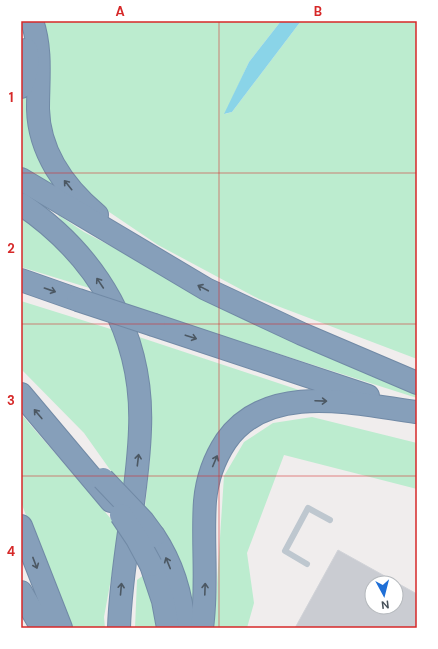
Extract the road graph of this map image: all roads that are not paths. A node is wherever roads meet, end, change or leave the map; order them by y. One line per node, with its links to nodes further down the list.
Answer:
1 (32, 21): 6 (highway, one-way to 1)
2 (21, 32): 3 (highway)
3 (21, 88)
4 (21, 179): 6 (highway)
5 (21, 204): 22 (highway, one-way to 5)
6 (150, 257): 8 (highway, one-way to 6)
7 (21, 280): 12 (highway, one-way to 12, bridge)
8 (238, 304): 9 (highway); 10 (highway)
9 (417, 372)
10 (417, 383)
11 (21, 394): 13 (highway, one-way to 11)
12 (416, 412): 25 (highway, one-way to 12)
13 (54, 434): 23 (highway, bridge); 24 (highway, one-way to 13, bridge)
14 (330, 520): 16 (lane)
15 (21, 526): 21 (highway, one-way to 21)
16 (308, 564)
17 (21, 592): 20 (highway)
18 (21, 619): 19 (highway)
19 (25, 628)
20 (42, 628)
21 (60, 628)
22 (119, 628)
23 (168, 628)
24 (184, 628)
25 (202, 628)

